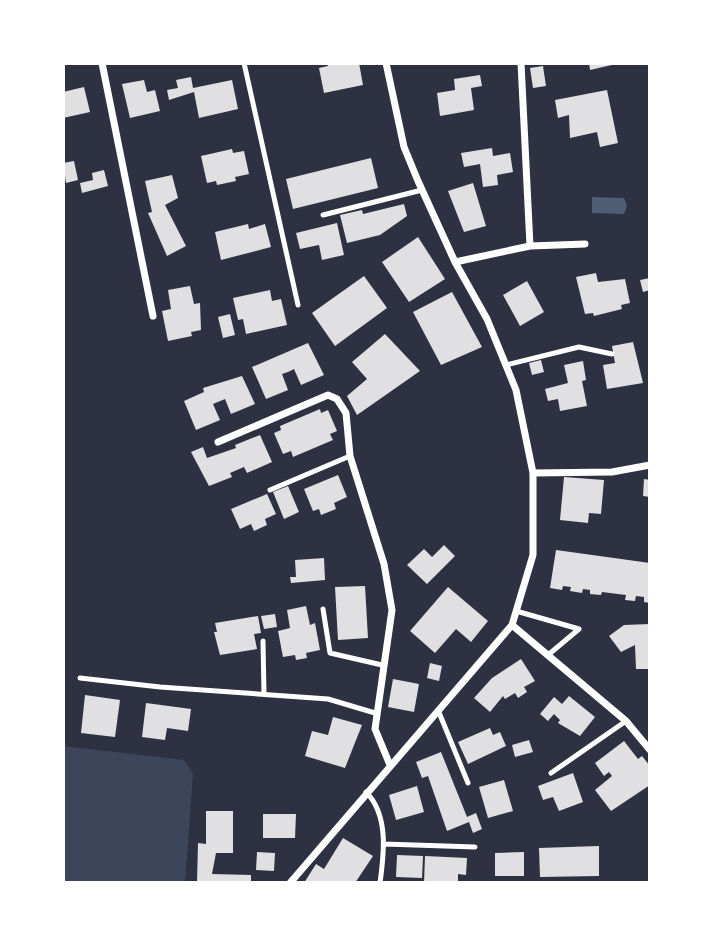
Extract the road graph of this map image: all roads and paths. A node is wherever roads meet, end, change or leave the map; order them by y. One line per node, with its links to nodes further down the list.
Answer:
1 (102, 63): 11 (street)
2 (244, 63): 10 (lane)
3 (386, 63): 5 (street)
4 (521, 63): 8 (street)
5 (422, 190): 6 (lane); 9 (street)
6 (323, 215)
7 (585, 244): 8 (street)
8 (530, 246): 9 (street)
9 (455, 262): 13 (street)
10 (298, 305)
11 (153, 316)
12 (612, 354): 13 (lane)
13 (506, 365): 17 (street)
14 (218, 442): 15 (street)
15 (350, 456): 18 (lane); 24 (street)
16 (650, 465): 17 (street)
17 (533, 473): 20 (street)
18 (270, 490)
19 (323, 609): 24 (lane)
20 (516, 611): 21 (street); 23 (lane)
21 (512, 625): 23 (street); 27 (street)
22 (263, 641): 26 (lane)
23 (548, 655): 29 (street)
24 (383, 665): 28 (street)
25 (80, 678): 26 (lane)
26 (264, 694): 28 (lane)
27 (438, 710): 31 (street); 33 (lane)
28 (375, 713): 31 (street)
29 (626, 721): 30 (street); 32 (lane)
30 (650, 750)
31 (390, 765): 34 (street)
32 (551, 774)
33 (468, 783)
34 (366, 792): 35 (lane); 37 (street)
35 (384, 844): 36 (lane); 38 (lane)
36 (475, 847)
37 (290, 883)
38 (380, 883)

